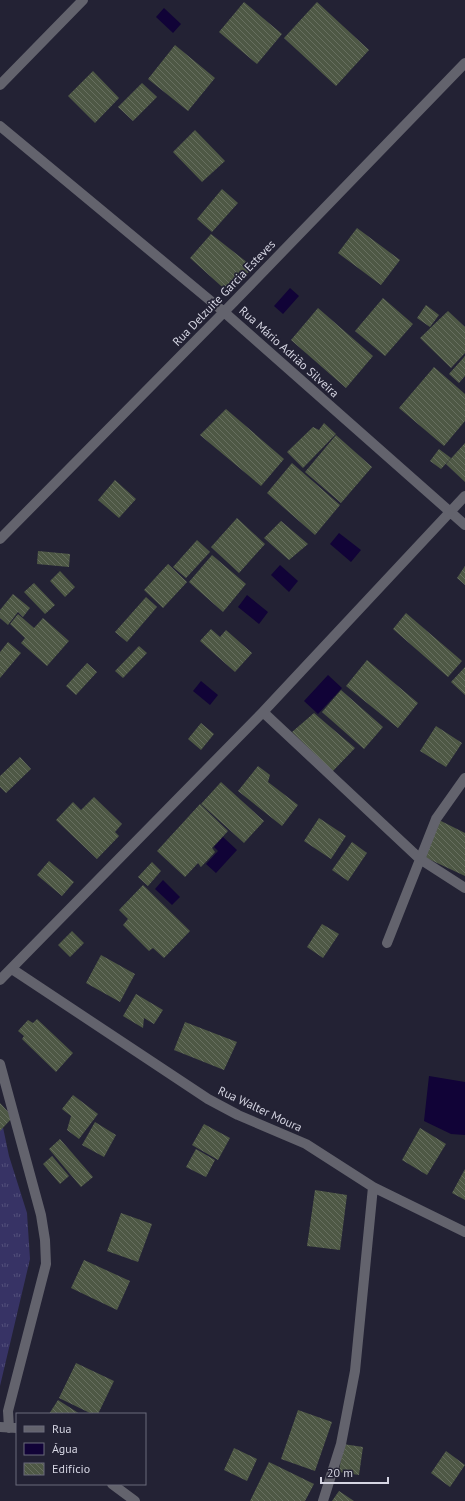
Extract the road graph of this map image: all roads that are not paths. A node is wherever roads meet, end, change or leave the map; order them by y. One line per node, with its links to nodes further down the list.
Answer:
1 (83, 0): 3 (street)
2 (465, 63): 5 (street, Rua Delzuite Garcia Esteves)
3 (0, 85)
4 (0, 126): 5 (street, Rua Mário Adrião Silveira)
5 (224, 312): 7 (street, Rua Mário Adrião Silveira); 9 (street, Rua Delzuite Garcia Esteves)
6 (465, 496): 7 (street)
7 (449, 512): 8 (street, Rua Mário Adrião Silveira); 10 (street)
8 (465, 525)
9 (0, 539)
10 (263, 712): 12 (street); 15 (street)
11 (465, 778): 12 (street)
12 (420, 859): 13 (street); 14 (street)
13 (465, 888)
14 (387, 943)
15 (12, 969): 16 (street); 18 (street, Rua Walter Moura)
16 (0, 978)
17 (0, 1064): 20 (street)
18 (373, 1187): 19 (street, Rua Walter Moura); 23 (street)
19 (465, 1232)
20 (9, 1428)
21 (113, 1485): 22 (street)
22 (134, 1501)
23 (323, 1501)

